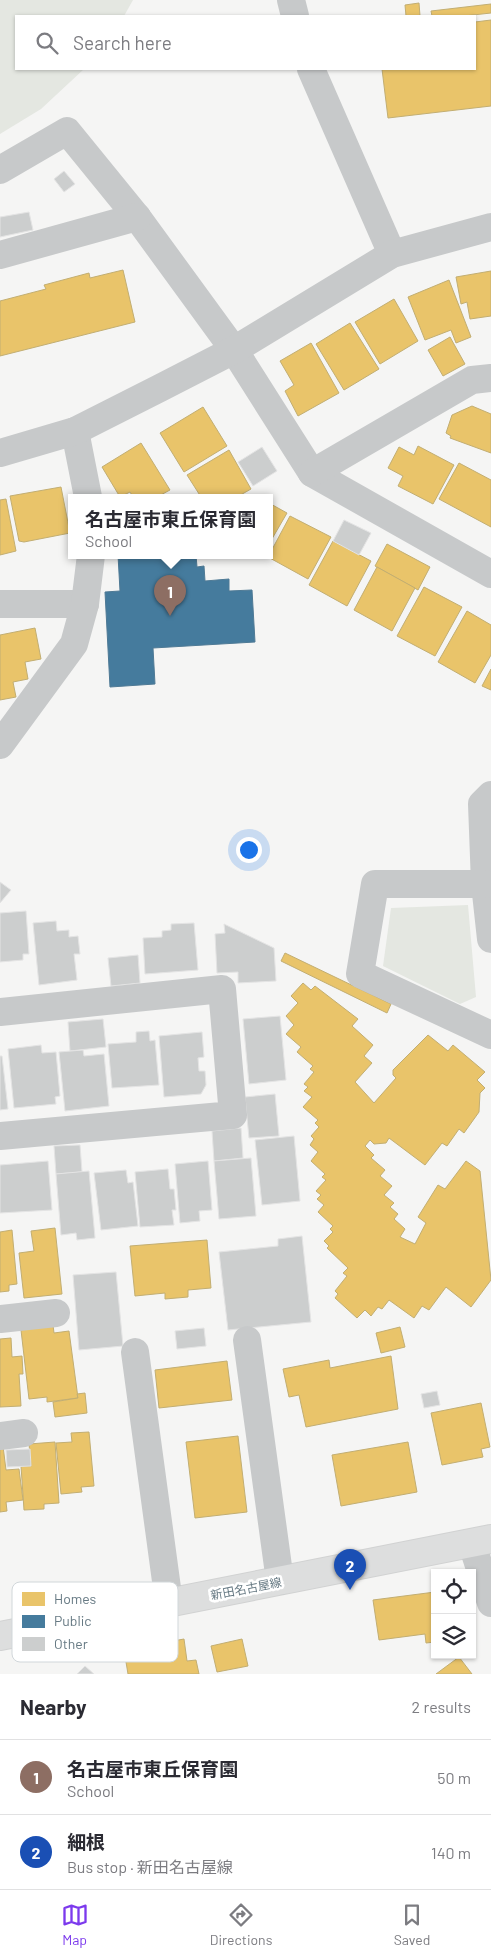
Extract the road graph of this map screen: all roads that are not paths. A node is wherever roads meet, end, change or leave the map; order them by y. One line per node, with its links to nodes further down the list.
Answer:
1 (291, 0): 2 (street)
2 (295, 15)
3 (311, 70): 7 (street)
4 (0, 170): 5 (street)
5 (137, 217): 8 (street); 9 (street)
6 (491, 227): 7 (street)
7 (392, 254): 9 (street)
8 (0, 255)
9 (234, 350): 11 (street); 13 (street)
10 (491, 378): 13 (street)
11 (75, 431): 12 (street); 14 (street)
12 (0, 453)
13 (312, 472): 16 (street)
14 (87, 494)
15 (91, 559): 18 (street)
16 (491, 574)
17 (0, 604): 18 (street)
18 (85, 604): 19 (street)
19 (0, 745)
20 (491, 795): 21 (street)
21 (485, 884): 22 (street); 24 (street)
22 (491, 939)
23 (0, 1012): 25 (street)
24 (491, 1035)
25 (0, 1136)
26 (56, 1313): 27 (street)
27 (0, 1319)
28 (247, 1340): 31 (street)
29 (136, 1352): 32 (street)
30 (481, 1542): 31 (main road, 新田名古屋線); 34 (street)
31 (280, 1581): 33 (main road, 新田名古屋線)
32 (166, 1582)
33 (178, 1602)
34 (491, 1603)

